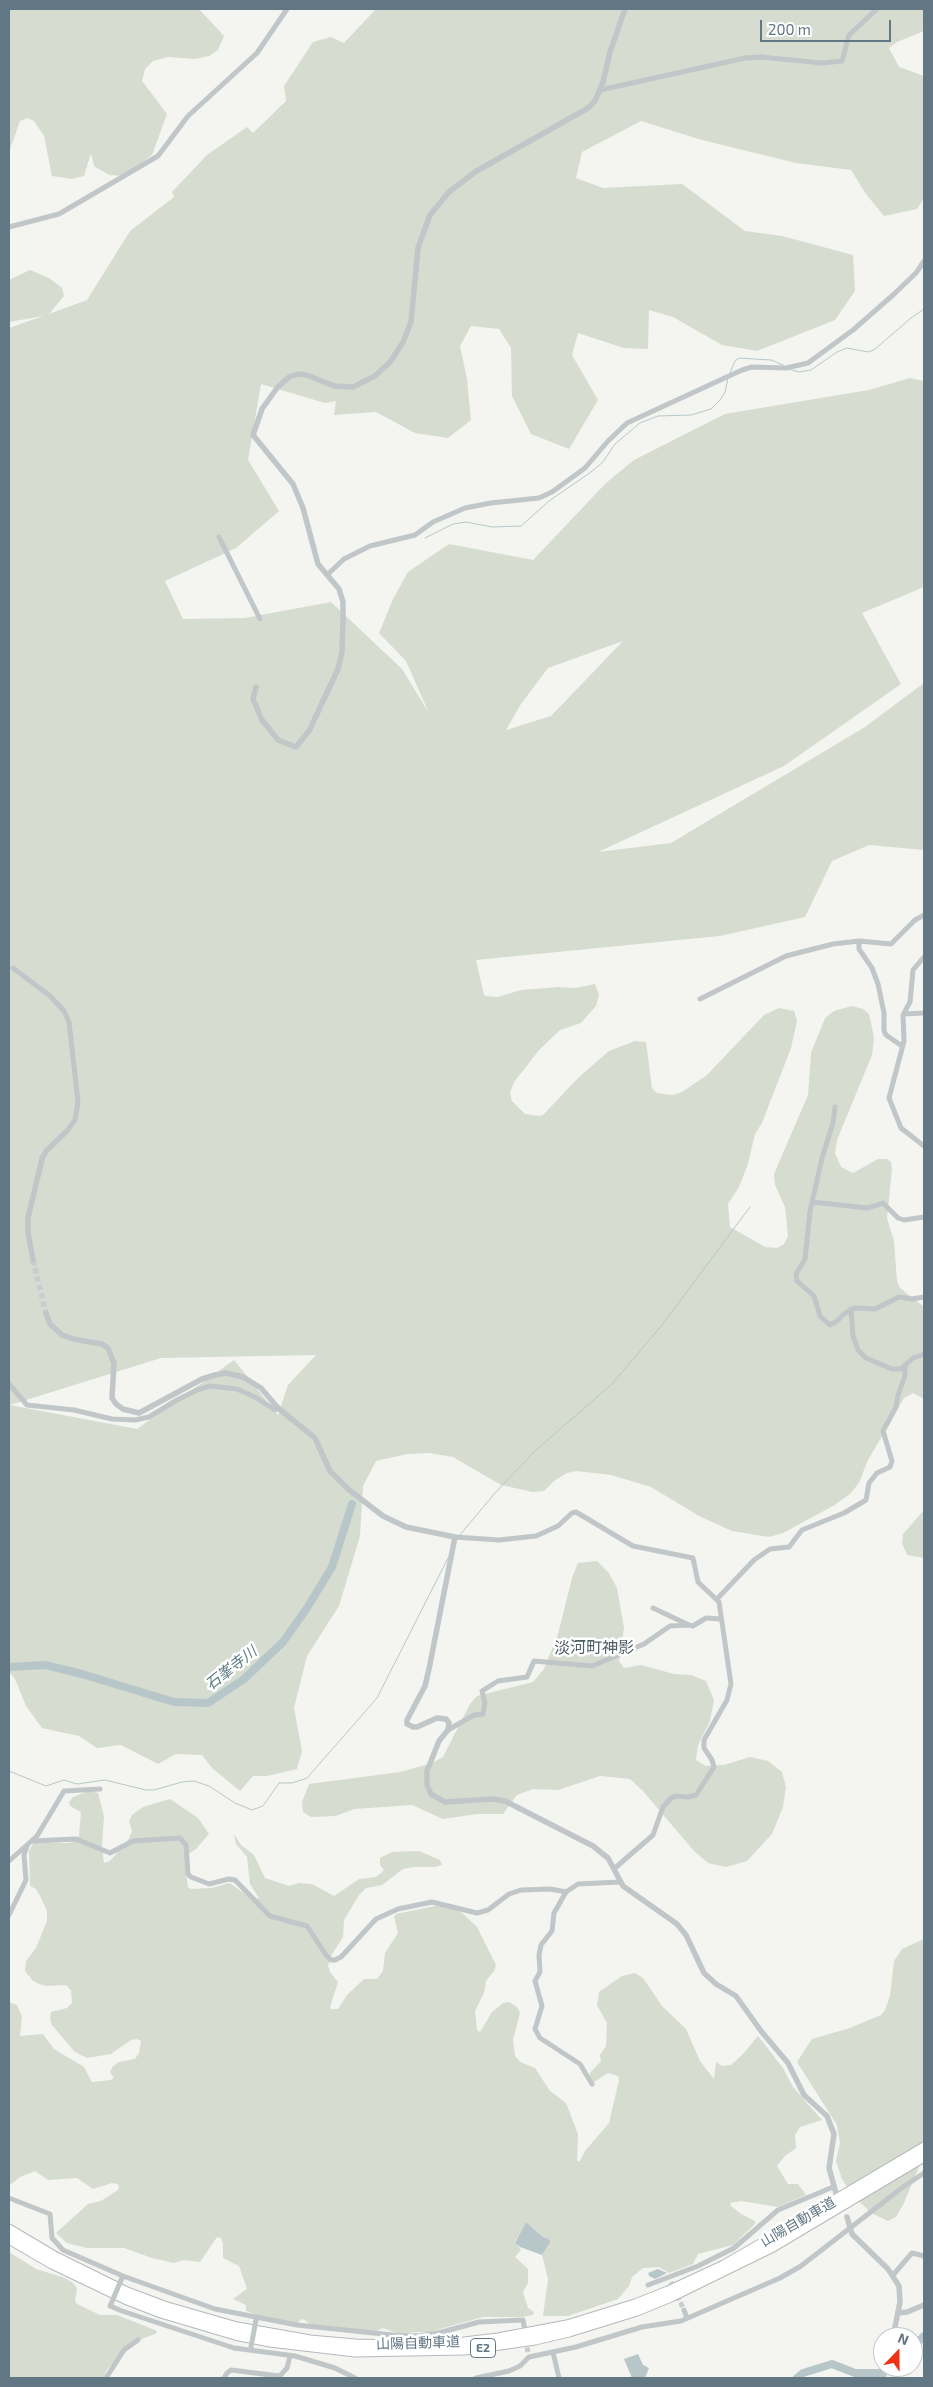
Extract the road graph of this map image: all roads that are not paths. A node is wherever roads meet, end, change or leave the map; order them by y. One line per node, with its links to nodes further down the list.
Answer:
1 (287, 9): 5 (street)
2 (625, 9): 4 (street)
3 (877, 9): 4 (street)
4 (600, 90): 8 (street)
5 (9, 227)
6 (924, 261): 8 (street)
7 (220, 537): 9 (street)
8 (327, 574): 10 (street)
9 (260, 619)
10 (256, 687)
11 (924, 915): 12 (street)
12 (859, 941): 15 (street); 18 (street)
13 (924, 957): 17 (street)
14 (13, 968): 20 (street)
15 (700, 999)
16 (924, 1012): 17 (street)
17 (904, 1014): 18 (street)
18 (902, 1046): 21 (street)
19 (835, 1107): 22 (street)
20 (66, 1132): 24 (street)
21 (924, 1146)
22 (812, 1202): 23 (street); 26 (street)
23 (924, 1217)
24 (34, 1260)
25 (924, 1297): 26 (street)
26 (851, 1309): 29 (street)
27 (46, 1313): 31 (street)
28 (924, 1354): 29 (street)
29 (905, 1367): 33 (street)
30 (9, 1384): 31 (street)
31 (278, 1408): 32 (street)
32 (454, 1537): 33 (street); 37 (street)
33 (717, 1599): 35 (street)
34 (653, 1608): 36 (street)
35 (720, 1619): 36 (street); 42 (street)
36 (689, 1625): 37 (street)
37 (448, 1730): 42 (street)
38 (100, 1789): 39 (street)
39 (32, 1841): 40 (street); 44 (street)
40 (28, 1846): 41 (street); 45 (street)
41 (9, 1861)
42 (615, 1868): 43 (street)
43 (620, 1882): 44 (street); 50 (street)
44 (566, 1892): 46 (street)
45 (9, 1915)
46 (592, 2084)
47 (924, 2147): 56 (highway, 山陽自動車道 / E2)
48 (924, 2157): 56 (highway, 山陽自動車道 / E2)
49 (924, 2173): 54 (street)
50 (835, 2190): 60 (street)
51 (9, 2198): 59 (street)
52 (847, 2218): 54 (street)
53 (9, 2229): 56 (highway, 山陽自動車道 / E2)
54 (849, 2229): 58 (street); 64 (street)
55 (9, 2239): 56 (highway, 山陽自動車道 / E2)
56 (21, 2242)
57 (924, 2256): 58 (street)
58 (893, 2275): 63 (street)
59 (122, 2277): 65 (street); 69 (street, bridge)
60 (648, 2285)
61 (924, 2305): 63 (street)
62 (684, 2310): 64 (street)
63 (898, 2313): 67 (street)
64 (687, 2318): 70 (street)
65 (257, 2319): 66 (street); 69 (street, bridge)
66 (524, 2325)
67 (895, 2327)
68 (138, 2340): 73 (street)
69 (250, 2349): 71 (street)
70 (553, 2352): 76 (street); 77 (street)
71 (290, 2356): 72 (street); 75 (street)
72 (278, 2377): 74 (street)
73 (106, 2378)
74 (224, 2378)
75 (355, 2378)
76 (476, 2378)
77 (559, 2378)

